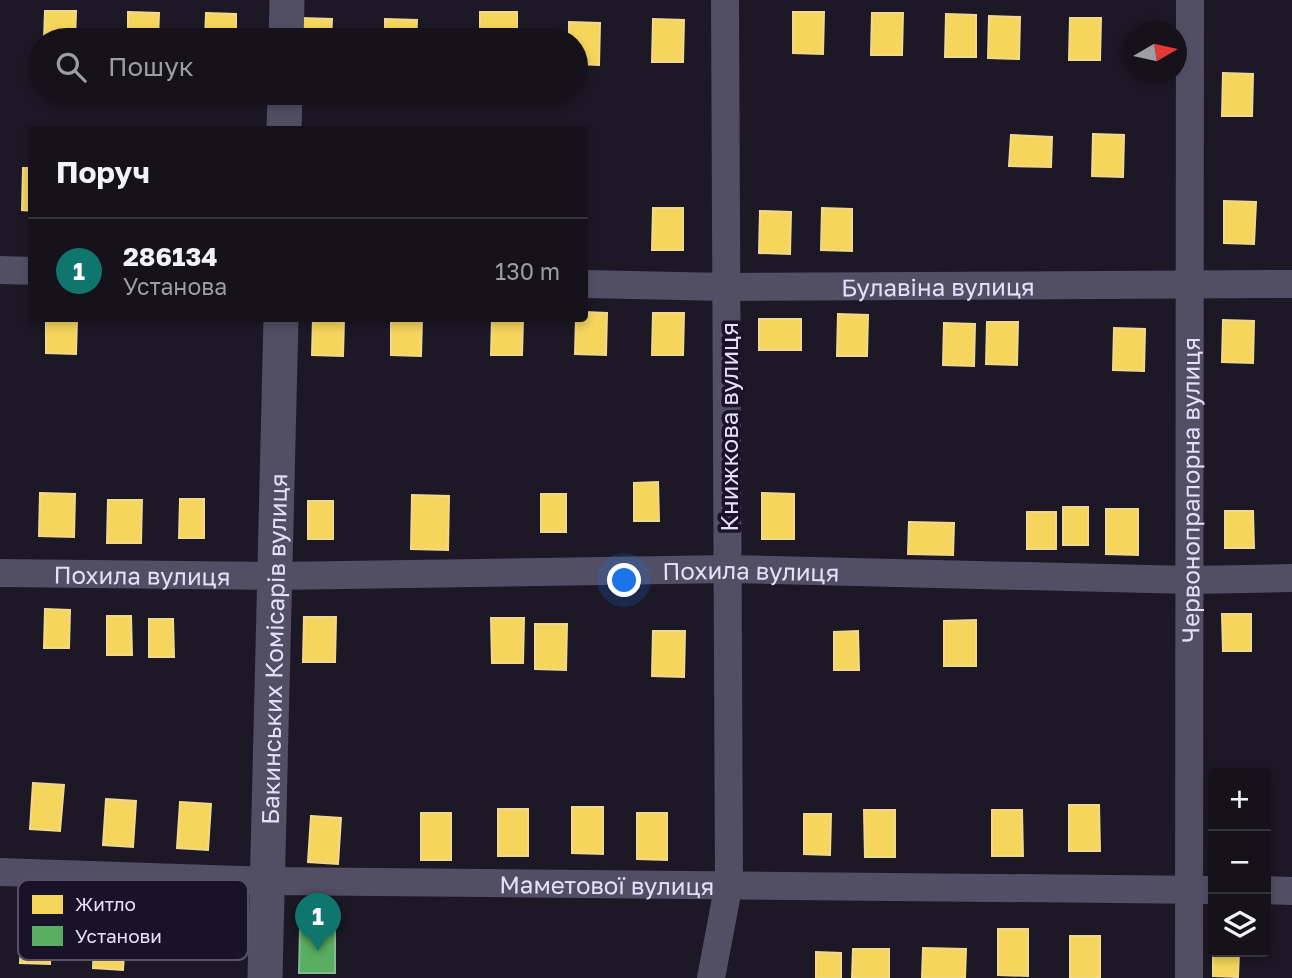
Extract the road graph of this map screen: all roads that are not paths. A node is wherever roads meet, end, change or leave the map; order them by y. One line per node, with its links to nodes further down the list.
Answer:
1 (286, 0): 4 (street)
2 (724, 0): 12 (street, Книжкова вулиця)
3 (1190, 0): 9 (street, Червонопрапорна вулиця)
4 (286, 28)
5 (285, 105): 6 (street)
6 (284, 126)
7 (0, 270): 8 (street)
8 (28, 271)
9 (1190, 283): 11 (street, Булавіна вулиця); 12 (street, Булавіна вулиця); 18 (street, Червонопрапорна вулиця)
10 (588, 284): 12 (street, Булавіна вулиця)
11 (1292, 284)
12 (727, 287): 14 (street, Книжкова вулиця)
13 (281, 322): 16 (street, Бакинських Комісарів вулиця)
14 (729, 569): 16 (street, Похила вулиця); 18 (street, Похила вулиця); 23 (street, Книжкова вулиця)
15 (0, 573): 16 (street, Похила вулиця)
16 (276, 576): 22 (street, Бакинських Комісарів вулиця)
17 (1292, 578): 18 (street, Похила вулиця)
18 (1190, 580): 24 (street, Червонопрапорна вулиця)
19 (0, 872): 20 (street, Маметової вулиця)
20 (240, 880)
21 (248, 880): 22 (street, Маметової вулиця)
22 (270, 881): 23 (street, Маметової вулиця); 27 (street, Бакинських Комісарів вулиця)
23 (729, 883): 24 (street, Маметової вулиця); 28 (street, Книжкова вулиця)
24 (1202, 889): 29 (street, Червонопрапорна вулиця)
25 (1271, 890): 26 (street)
26 (1292, 891)
27 (265, 978)
28 (711, 978)
29 (1189, 978)

